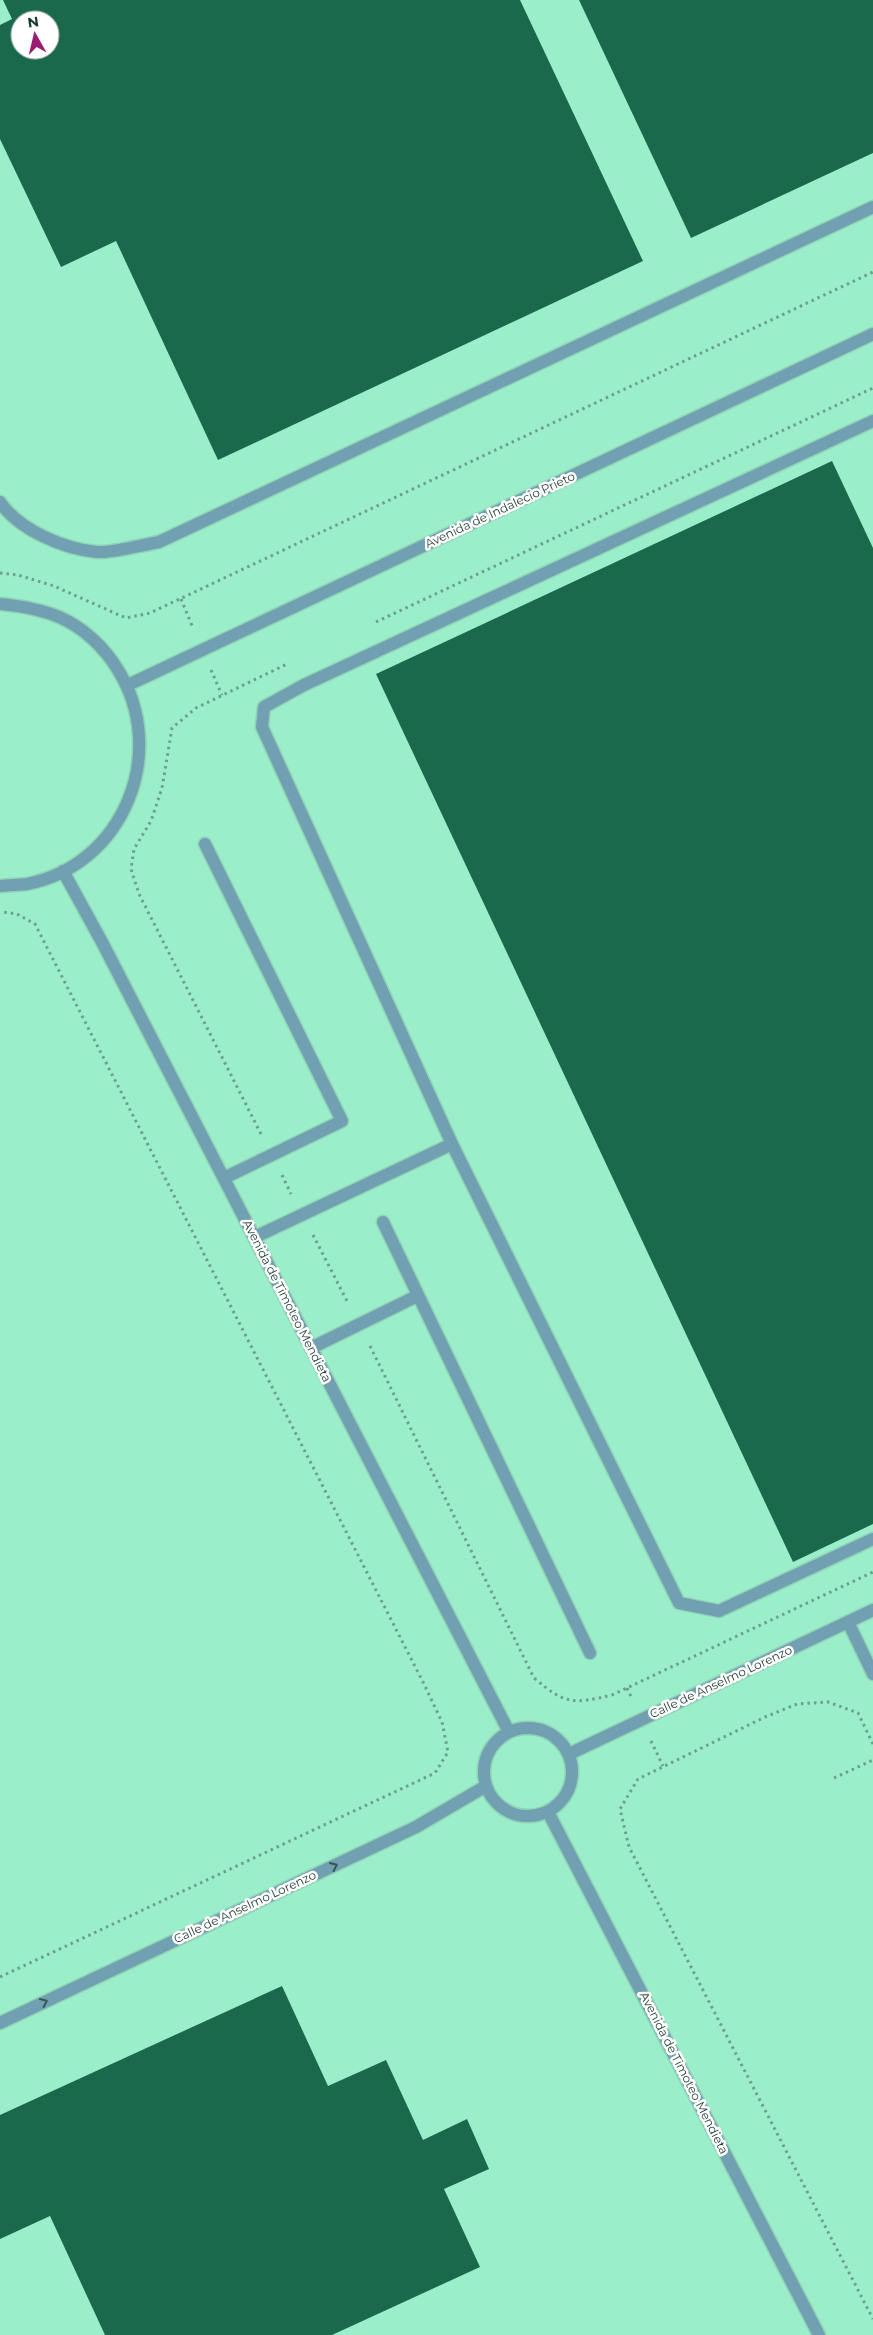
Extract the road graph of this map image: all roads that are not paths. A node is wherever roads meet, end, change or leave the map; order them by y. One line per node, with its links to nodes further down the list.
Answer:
1 (873, 207): 4 (street)
2 (873, 334): 6 (street, Avenida de Indalecio Prieto)
3 (873, 421): 10 (street)
4 (0, 502)
5 (0, 604): 6 (street)
6 (128, 685): 8 (street)
7 (205, 844): 11 (street)
8 (63, 871): 9 (street); 11 (street, Avenida de Timoteo Mendieta)
9 (0, 886)
10 (452, 1144): 13 (street); 16 (street)
11 (224, 1178): 13 (street, Avenida de Timoteo Mendieta)
12 (383, 1222): 14 (street)
13 (254, 1238): 15 (street, Avenida de Timoteo Mendieta)
14 (417, 1296): 15 (street); 19 (street)
15 (311, 1348): 21 (street, Avenida de Timoteo Mendieta)
16 (873, 1539)
17 (873, 1610): 18 (street, Calle de Anselmo Lorenzo)
18 (848, 1622): 20 (street); 22 (street, Calle de Anselmo Lorenzo)
19 (590, 1654)
20 (873, 1674)
21 (509, 1732): 22 (street); 23 (street)
22 (569, 1754): 24 (street)
23 (486, 1786): 24 (street); 25 (street, Calle de Anselmo Lorenzo, one-way to 23)
24 (548, 1812): 26 (street, Avenida de Timoteo Mendieta)
25 (0, 2023)
26 (819, 2335)

